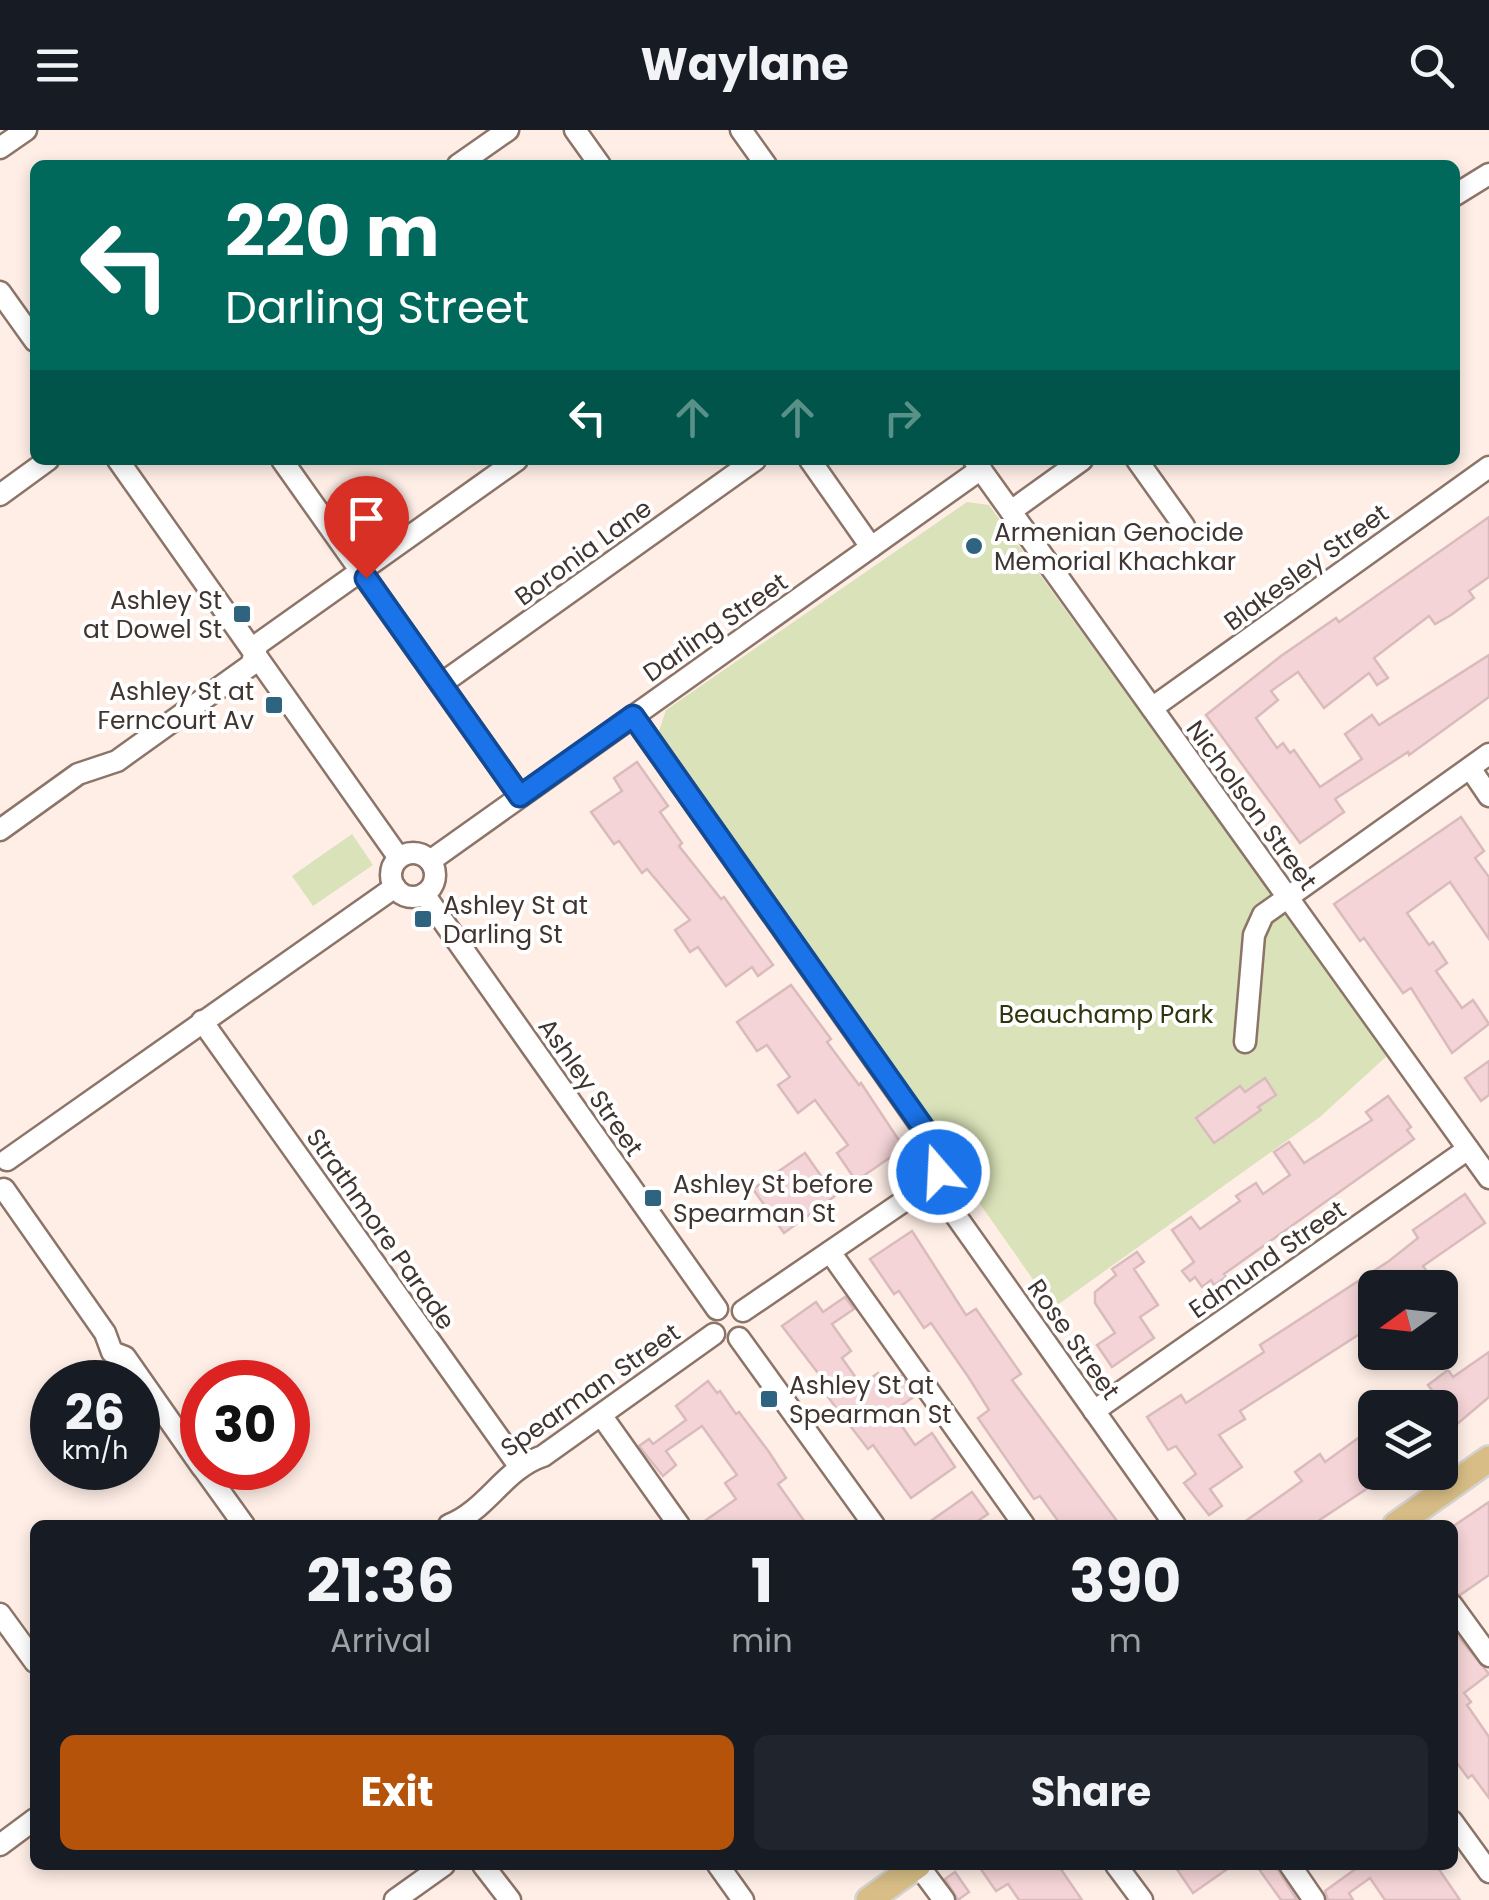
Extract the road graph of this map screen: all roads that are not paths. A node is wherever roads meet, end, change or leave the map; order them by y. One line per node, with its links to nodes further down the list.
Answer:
1 (26, 130): 5 (street)
2 (506, 130): 6 (street)
3 (575, 130): 7 (street)
4 (741, 130): 8 (street)
5 (0, 148)
6 (465, 160)
7 (596, 160)
8 (762, 160)
9 (1489, 174): 10 (street)
10 (1460, 192)
11 (0, 292): 12 (street)
12 (30, 334)
13 (41, 465): 24 (street)
14 (121, 465): 29 (street)
15 (286, 465): 28 (street)
16 (510, 465): 28 (street)
17 (748, 465): 30 (street, Boronia Lane)
18 (814, 465): 27 (street)
19 (977, 465): 27 (street, Darling Street)
20 (979, 465): 25 (street, Nicholson Street)
21 (1075, 465): 25 (street)
22 (1140, 465): 26 (street)
23 (1489, 467): 31 (street, Blakesley Street)
24 (0, 495)
25 (1011, 511): 31 (street, Nicholson Street)
26 (1184, 526)
27 (871, 547): 32 (street, Darling Street)
28 (361, 571): 29 (street); 30 (street)
29 (254, 655): 37 (street); 38 (street)
30 (441, 684): 35 (street)
31 (1152, 708): 42 (street, Nicholson Street)
32 (633, 716): 35 (street, Darling Street); 48 (street)
33 (1489, 754): 34 (street)
34 (1470, 768): 36 (street); 42 (street)
35 (520, 796): 39 (street, Darling Street)
36 (1489, 796)
37 (0, 830)
38 (400, 858): 39 (street); 40 (street)
39 (430, 860): 41 (street)
40 (395, 886): 41 (street); 43 (street)
41 (424, 894): 51 (street, Ashley Street)
42 (1288, 898): 44 (street); 45 (street, Nicholson Street)
43 (202, 1021): 46 (street); 59 (street, Strathmore Parade)
44 (1245, 1042)
45 (1468, 1148): 47 (street, Nicholson Street); 55 (street, Edmund Street)
46 (3, 1158): 49 (street)
47 (1489, 1178)
48 (932, 1182): 50 (street); 55 (street, Rose Street)
49 (2, 1190): 57 (street)
50 (830, 1252): 52 (street); 65 (street)
51 (717, 1309): 52 (street); 53 (street)
52 (743, 1311): 54 (street)
53 (714, 1334): 54 (street); 56 (street, Spearman Street)
54 (739, 1338): 64 (street)
55 (1094, 1410): 66 (street, Rose Street)
56 (601, 1414): 59 (street, Spearman Street); 63 (street)
57 (180, 1435)
58 (1489, 1458): 67 (main road)
59 (518, 1466): 62 (street, Spearman Street)
60 (219, 1490): 61 (street)
61 (240, 1520)
62 (466, 1520)
63 (675, 1520)
64 (871, 1520)
65 (1020, 1520)
66 (1171, 1520)
67 (1403, 1520)
68 (1458, 1613): 71 (street)
69 (0, 1614): 70 (street)
70 (30, 1655)
71 (1489, 1656)
72 (30, 1823): 74 (street)
73 (1458, 1829): 82 (street)
74 (0, 1844)
75 (437, 1870): 83 (street)
76 (487, 1870): 84 (street)
77 (722, 1870): 85 (street)
78 (911, 1870): 86 (main road)
79 (922, 1870): 87 (street)
80 (1120, 1870): 88 (street)
81 (1293, 1870): 89 (street)
82 (1489, 1872)
83 (396, 1900)
84 (510, 1900)
85 (743, 1900)
86 (869, 1900)
87 (944, 1900)
88 (1142, 1900)
89 (1314, 1900)

